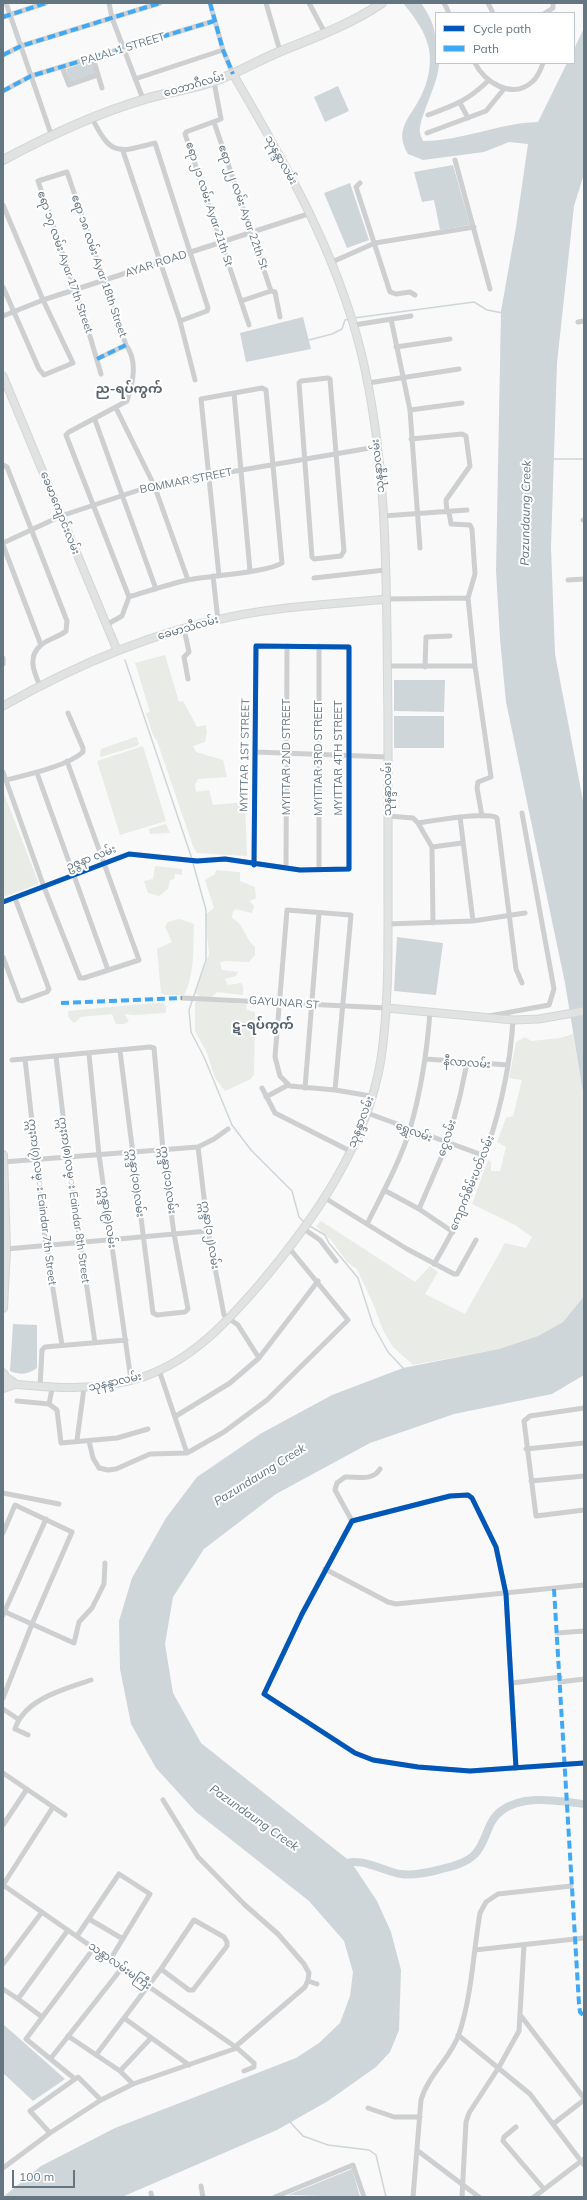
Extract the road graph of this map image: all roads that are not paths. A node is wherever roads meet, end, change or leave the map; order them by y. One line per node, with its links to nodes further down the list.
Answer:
1 (6, 3): 15 (street)
2 (46, 3): 15 (street)
3 (109, 3): 17 (street)
4 (160, 3): 17 (street)
5 (210, 3): 18 (street, သုနန္ဒာလမ်း)
6 (266, 3): 23 (street)
7 (310, 3): 19 (street)
8 (382, 3): 19 (main road, ဝေဘာဂီလမ်း)
9 (444, 3): 12 (street)
10 (488, 3): 13 (street)
11 (552, 3): 14 (street)
12 (448, 12)
13 (492, 12)
14 (547, 12)
15 (9, 14): 16 (street); 20 (street)
16 (3, 17)
17 (112, 18): 20 (street); 21 (street)
18 (214, 21): 21 (street, PALAL 1 STREET); 22 (street, သုနန္ဒာလမ်း)
19 (325, 34): 23 (main road, ဝေဘာဂီလမ်း)
20 (21, 46): 24 (street); 31 (street)
21 (124, 47): 25 (street, PALAL 1 STREET); 32 (street)
22 (222, 50): 29 (street, သုနန္ဒာလမ်း); 32 (street)
23 (280, 51): 29 (main road, ဝေဘာဂီလမ်း)
24 (3, 55)
25 (94, 58): 28 (street, PALAL 1 STREET); 30 (street)
26 (477, 64): 33 (street)
27 (542, 64): 36 (street)
28 (62, 67): 30 (street); 31 (street, PALAL 1 STREET)
29 (233, 74): 34 (main road, ဝေဘာဂီလမ်း); 52 (main road, သုနန္ဒာလမ်း)
30 (98, 75): 35 (street)
31 (31, 76): 37 (street, PALAL 1 STREET); 45 (street)
32 (135, 79): 38 (street)
33 (488, 81): 36 (street); 39 (street)
34 (214, 82): 38 (main road, ဝေဘာဂီလမ်း); 43 (street)
35 (102, 88)
36 (504, 89): 42 (street)
37 (3, 91)
38 (143, 99): 41 (main road, ဝေဘာဂီလမ်း)
39 (460, 103): 40 (street); 42 (street)
40 (428, 115)
41 (92, 118): 45 (main road, ဝေဘာဂီလမ်း); 46 (street)
42 (468, 118): 44 (street)
43 (214, 122): 54 (street, ဧရာ ၂၂ လမ်း Ayar 22th St); 55 (street, ဧရာ ၂၁ လမ်း Ayar 21th St)
44 (427, 133)
45 (51, 134): 47 (main road, ဝေဘာဂီလမ်း)
46 (123, 151): 57 (street); 59 (street)
47 (3, 160)
48 (455, 160): 53 (street)
49 (67, 172): 60 (street, ဧရာ ၁၈ လမ်း Ayar 18th Street); 63 (street, ဧရာ ၁၇ လမ်း Ayar 17th Street)
50 (360, 183): 56 (street)
51 (3, 205): 66 (street)
52 (311, 213): 54 (street, AYAR ROAD); 58 (main road, သုနန္ဒာလမ်း)
53 (474, 226): 56 (street); 62 (street)
54 (252, 232): 55 (street, AYAR ROAD); 64 (street, ဧရာ ၂၂ လမ်း Ayar 22th St)
55 (221, 242): 57 (street, AYAR ROAD); 67 (street, ဧရာ ၂၁ လမ်း Ayar 21th St)
56 (375, 243): 58 (street); 65 (street)
57 (191, 253): 59 (street, AYAR ROAD); 73 (street)
58 (332, 262): 77 (main road, သုနန္ဒာလမ်း)
59 (160, 263): 60 (street, AYAR ROAD); 73 (street)
60 (104, 281): 63 (street, AYAR ROAD); 79 (street, ဧရာ ၁၈ လမ်း Ayar 18th Street)
61 (4, 289): 68 (street)
62 (490, 289)
63 (75, 290): 66 (street, AYAR ROAD); 81 (street, ဧရာ ၁၇ လမ်း Ayar 17th Street)
64 (271, 291): 67 (street); 71 (street, ဧရာ ၂၂ လမ်း Ayar 22th St)
65 (415, 295)
66 (43, 300): 68 (street, AYAR ROAD); 68 (street)
67 (241, 301): 76 (street, ဧရာ ၂၁ လမ်း Ayar 21th St)
68 (14, 312): 69 (street, AYAR ROAD)
69 (3, 316)
70 (411, 316): 72 (street)
71 (280, 317)
72 (391, 319): 77 (street); 80 (street)
73 (180, 321): 86 (street)
74 (584, 321): 75 (street)
75 (578, 322)
76 (249, 325)
77 (354, 325): 87 (main road, သုနန္ဒာလမ်း)
78 (450, 339): 80 (street)
79 (126, 344): 81 (street); 90 (street, ဧရာ ၁၈ လမ်း Ayar 18th Street)
80 (396, 347): 85 (street)
81 (97, 359): 83 (street, ဧရာ ၁၇ လမ်း Ayar 17th Street)
82 (459, 369): 85 (street)
83 (101, 374)
84 (3, 376): 107 (main road, ခေမာကျောင်းလမ်း)
85 (404, 378): 87 (street); 91 (street)
86 (195, 380)
87 (368, 383): 94 (main road, သုနန္ဒာလမ်း)
88 (234, 393): 97 (street); 99 (street); 100 (street)
89 (462, 403): 91 (street)
90 (116, 408): 92 (street); 101 (street)
91 (410, 410): 93 (street)
92 (95, 420): 102 (street); 103 (street)
93 (411, 439): 105 (street); 106 (street)
94 (376, 447): 95 (street, BOMMAR STREET); 108 (main road, သုနန္ဒာလမ်း)
95 (337, 453): 96 (street, BOMMAR STREET); 96 (street); 96 (street)
96 (305, 459): 97 (street, BOMMAR STREET)
97 (273, 464): 99 (street, BOMMAR STREET); 112 (street)
98 (4, 465): 109 (street)
99 (242, 470): 100 (street, BOMMAR STREET); 112 (street)
100 (210, 475): 101 (street, BOMMAR STREET); 114 (street)
101 (154, 485): 102 (street, BOMMAR STREET); 117 (street)
102 (123, 495): 103 (street, BOMMAR STREET); 119 (street)
103 (92, 504): 107 (street, BOMMAR STREET); 120 (street)
104 (467, 510): 105 (street)
105 (448, 512): 106 (street); 121 (street)
106 (418, 515): 108 (street); 111 (street)
107 (61, 516): 109 (street, BOMMAR STREET); 124 (main road, ခေမာကျောင်းလမ်း)
108 (383, 516): 113 (main road, သုနန္ဒာလမ်း)
109 (31, 530): 110 (street, BOMMAR STREET); 127 (street)
110 (3, 544): 127 (street)
111 (420, 548)
112 (250, 570): 114 (street)
113 (385, 570): 115 (street); 122 (main road, သုနန္ဒာလမ်း)
114 (216, 576): 117 (street); 123 (street)
115 (314, 578)
116 (584, 579): 118 (street)
117 (188, 580): 119 (street)
118 (568, 580)
119 (156, 589): 120 (street)
120 (129, 596): 124 (street)
121 (468, 598): 122 (street); 134 (street)
122 (387, 599): 123 (main road, ခေမာသီလမ်း); 133 (main road, သုနန္ဒာလမ်း)
123 (218, 620): 125 (main road, ခေမာသီလမ်း)
124 (106, 625): 130 (main road, ခေမာကျောင်းလမ်း)
125 (184, 629): 130 (main road, ခေမာသီလမ်း); 136 (street)
126 (450, 636): 135 (street)
127 (41, 645): 137 (street)
128 (287, 646): 129 (street); 140 (street, MYITTAR 1ST STREET); 141 (street, MYITTAR 2ND STREET)
129 (320, 646): 142 (street, MYITTAR 3RD STREET); 143 (street, MYITTAR 4TH STREET)
130 (117, 650): 137 (main road, ခေမာသီလမ်း)
131 (3, 658): 132 (street)
132 (3, 664)
133 (387, 666): 135 (street); 144 (main road, သုနန္ဒာလမ်း)
134 (475, 666): 135 (street); 151 (street)
135 (425, 667)
136 (188, 679)
137 (40, 686): 138 (main road, ခေမာသီလမ်း)
138 (3, 706)
139 (68, 713): 145 (street)
140 (256, 752): 141 (street); 157 (street, MYITTAR 1ST STREET)
141 (287, 754): 142 (street); 158 (street, MYITTAR 2ND STREET)
142 (318, 755): 143 (street); 160 (street, MYITTAR 3RD STREET)
143 (350, 757): 144 (street); 159 (street, MYITTAR 4TH STREET)
144 (388, 757): 150 (main road, သုနန္ဒာလမ်း)
145 (67, 761): 147 (street); 156 (street)
146 (3, 772): 148 (street)
147 (37, 773): 148 (street); 161 (street)
148 (6, 780): 162 (street)
149 (522, 813): 181 (street)
150 (388, 816): 153 (street); 170 (main road, သုနန္ဒာလမ်း)
151 (482, 816): 152 (street); 167 (street)
152 (460, 817): 153 (street); 154 (street)
153 (418, 823): 155 (street)
154 (462, 843): 155 (street); 168 (street)
155 (432, 847): 169 (street)
156 (106, 864): 157 (street, ဥဇ္ဇနာ လမ်း); 161 (street, ဥဇ္ဇနာ လမ်း); 172 (street)
157 (254, 865): 158 (street, ဥဇ္ဇနာ လမ်း)
158 (286, 868): 160 (street, ဥဇ္ဇနာ လမ်း)
159 (349, 869): 160 (street, ဥဇ္ဇနာ လမ်း)
160 (319, 870)
161 (76, 875): 162 (street, ဥဇ္ဇနာ လမ်း); 172 (street)
162 (44, 887): 163 (street, ဥဇ္ဇနာ လမ်း); 172 (street)
163 (15, 898): 164 (street, ဥဇ္ဇနာ လမ်း); 171 (street)
164 (3, 902)
165 (319, 912): 175 (street); 176 (street); 177 (street)
166 (525, 913): 167 (street)
167 (510, 914): 168 (street); 173 (street)
168 (473, 921): 169 (street)
169 (433, 923): 170 (street)
170 (388, 924): 178 (main road, သုနန္ဒာလမ်း)
171 (3, 957)
172 (108, 970)
173 (522, 983)
174 (182, 998): 175 (street, GAYUNAR ST)
175 (280, 1002): 176 (street, GAYUNAR ST); 191 (street)
176 (311, 1005): 177 (street, GAYUNAR ST); 193 (street)
177 (342, 1006): 178 (street, GAYUNAR ST); 194 (street)
178 (387, 1008): 180 (main road); 195 (main road, သုနန္ဒာလမ်း)
179 (584, 1011): 182 (main road)
180 (430, 1012): 181 (main road); 187 (street)
181 (481, 1017): 182 (main road)
182 (515, 1020): 190 (street, ကျောက်စိမ်းပတ်လမ်း)
183 (120, 1051): 184 (street); 202 (street, ဣန္ဒာ(၁၁)လမ်း); 204 (street, ဣန္ဒာ(၁၀)လမ်း)
184 (89, 1054): 185 (street); 205 (street, ဣန္ဒာ(၉)လမ်း)
185 (56, 1056): 186 (street); 207 (street, ဣႏၵာ(၈)လမ္း Eaindar 8th Street)
186 (25, 1059): 188 (street); 209 (street, ဣႏၵာ(၇)လမ္း Eaindar 7th Street)
187 (426, 1059): 189 (street, နီလာလမ်း); 199 (street)
188 (12, 1060)
189 (467, 1063): 190 (street, နီလာလမ်း); 200 (street, ငွေလမ်း)
190 (508, 1066): 206 (street, ကျောက်စိမ်းပတ်လမ်း)
191 (288, 1085): 193 (street); 196 (street)
192 (262, 1088): 196 (street)
193 (305, 1088): 194 (street)
194 (335, 1090): 195 (street)
195 (371, 1096): 197 (main road, သုနန္ဒာလမ်း)
196 (266, 1097): 203 (street)
197 (366, 1113): 199 (street, ရွှေလမ်း); 203 (main road, သုနန္ဒာလမ်း)
198 (228, 1129): 201 (street)
199 (410, 1130): 200 (street, ရွှေလမ်း); 210 (street)
200 (447, 1144): 206 (street, ရွှေလမ်း); 212 (street, ငွေလမ်း)
201 (198, 1147): 202 (street); 215 (street, ဣန္ဒာ(၁၂)လမ်း)
202 (163, 1150): 204 (street); 217 (street, ဣန္ဒာ(၁၁)လမ်း)
203 (350, 1151): 211 (main road, သုနန္ဒာလမ်း)
204 (132, 1152): 205 (street); 218 (street, ဣန္ဒာ(၁၀)လမ်း)
205 (99, 1155): 207 (street); 219 (street, ဣန္ဒာ(၉)လမ်း)
206 (485, 1156): 216 (street, ကျောက်စိမ်းပတ်လမ်း)
207 (68, 1157): 209 (street); 221 (street, ဣႏၵာ(၈)လမ္း Eaindar 8th Street)
208 (3, 1160): 209 (street); 223 (main road)
209 (36, 1160): 222 (street, ဣႏၵာ(၇)လမ္း Eaindar 7th Street)
210 (384, 1190): 212 (street); 213 (street)
211 (324, 1198): 213 (street); 214 (main road, သုနန္ဒာလမ်း)
212 (419, 1209): 216 (street)
213 (367, 1224): 226 (street)
214 (305, 1229): 224 (main road, သုနန္ဒာလမ်း); 225 (street)
215 (208, 1231): 217 (street); 230 (street, ဣန္ဒာ(၁၂)လမ်း)
216 (453, 1232): 226 (street, ကျောက်စိမ်းပတ်လမ်း)
217 (174, 1234): 218 (street); 229 (street, ဣန္ဒာ(၁၁)လမ်း)
218 (143, 1237): 219 (street); 229 (street, ဣန္ဒာ(၁၀)လမ်း)
219 (111, 1240): 221 (street); 231 (street, ဣန္ဒာ(၉)လမ်း)
220 (476, 1240): 226 (street)
221 (80, 1243): 222 (street); 232 (street, ဣႏၵာ(၈)လမ္း Eaindar 8th Street)
222 (46, 1246): 223 (street); 233 (street, ဣႏၵာ(၇)လမ္း Eaindar 7th Street)
223 (6, 1249): 228 (main road)
224 (290, 1249): 227 (street); 230 (main road, သုနန္ဒာလမ်း)
225 (336, 1261)
226 (434, 1264)
227 (318, 1281): 234 (street); 253 (street)
228 (3, 1308)
229 (155, 1314)
230 (229, 1319): 234 (street); 235 (main road, သုနန္ဒာလမ်း)
231 (126, 1340): 232 (street); 237 (street, ဣန္ဒာ(၉)လမ်း)
232 (95, 1343): 233 (street)
233 (62, 1345): 240 (street)
234 (259, 1358): 247 (street)
235 (159, 1370): 237 (main road, သုနန္ဒာလမ်း); 247 (street)
236 (3, 1373): 239 (main road)
237 (131, 1380): 243 (main road, သုနန္ဒာလမ်း)
238 (3, 1382): 239 (main road, သုနန္ဒာလမ်း)
239 (15, 1384): 240 (main road, သုနန္ဒာလမ်း); 241 (main road)
240 (40, 1386): 242 (main road, သုနန္ဒာလမ်း)
241 (3, 1388)
242 (52, 1388): 243 (main road, သုနန္ဒာလမ်း); 245 (street)
243 (84, 1388): 249 (street)
244 (17, 1401): 245 (street)
245 (49, 1404): 249 (street)
246 (584, 1408): 252 (street)
247 (176, 1416): 253 (street)
248 (148, 1429): 250 (street)
249 (77, 1440): 250 (street)
250 (89, 1441): 253 (street)
251 (584, 1443): 252 (street)
252 (526, 1448): 256 (street)
253 (186, 1454)
254 (380, 1470): 261 (street)
255 (584, 1476): 256 (street)
256 (531, 1481): 259 (street)
257 (3, 1493): 258 (street)
258 (59, 1504)
259 (584, 1510)
260 (46, 1519): 262 (street); 267 (street); 268 (street)
261 (352, 1521): 264 (street); 266 (street)
262 (3, 1533)
263 (105, 1563): 268 (street)
264 (326, 1569): 266 (street); 279 (street)
265 (584, 1585): 266 (street)
266 (506, 1594): 273 (street)
267 (4, 1613): 268 (street)
268 (32, 1624): 274 (street)
269 (584, 1631): 270 (street)
270 (557, 1633)
271 (584, 1679): 273 (street)
272 (91, 1680): 276 (street)
273 (512, 1683): 279 (street)
274 (3, 1698)
275 (3, 1709): 276 (street)
276 (18, 1718): 277 (street)
277 (28, 1735)
278 (584, 1763): 279 (street)
279 (516, 1768)
280 (3, 1773): 281 (street)
281 (27, 1789): 283 (street); 285 (street)
282 (163, 1800): 301 (street)
283 (53, 1807): 284 (street); 286 (street)
284 (65, 1815)
285 (3, 1825)
286 (3, 1885): 288 (street, သန္တာလမ်းမကြီး)
287 (571, 1886): 296 (street)
288 (42, 1912): 290 (street, သန္တာလမ်းမကြီး); 298 (street)
289 (89, 1920): 291 (street); 293 (street); 293 (street)
290 (68, 1930): 291 (street, သန္တာလမ်းမကြီး); 305 (street)
291 (77, 1936): 295 (street, သန္တာလမ်းမကြီး)
292 (584, 1938): 294 (street)
293 (123, 1939): 297 (street)
294 (524, 1945): 296 (street); 306 (street)
295 (94, 1948): 297 (street, သန္တာလမ်းမကြီး); 307 (street)
296 (475, 1950): 309 (street)
297 (110, 1960): 299 (street, သန္တာလမ်းမကြီး)
298 (3, 1964)
299 (122, 1968): 303 (street, သန္တာလမ်းမကြီး); 310 (street)
300 (161, 1969): 300 (street); 303 (street)
301 (308, 1981): 302 (street); 312 (street)
302 (317, 1984)
303 (148, 1986): 308 (street); 312 (street, သန္တာလမ်းမကြီး)
304 (3, 1988): 305 (street)
305 (18, 1999): 307 (street)
306 (521, 2016): 316 (street); 321 (street)
307 (42, 2017): 314 (street)
308 (124, 2018): 311 (street); 313 (street)
309 (458, 2035): 316 (street); 324 (street)
310 (68, 2036): 313 (street); 314 (street)
311 (151, 2038): 315 (street); 317 (street)
312 (236, 2048): 315 (street); 318 (street, သန္တာလမ်းမကြီး)
313 (96, 2055): 317 (street)
314 (51, 2058): 319 (street)
315 (189, 2065): 320 (street)
316 (499, 2067): 325 (street); 331 (street)
317 (120, 2071): 320 (street)
318 (244, 2071)
319 (75, 2078): 322 (street); 327 (street)
320 (134, 2084): 322 (street)
321 (584, 2099): 325 (street)
322 (101, 2100): 327 (street)
323 (368, 2108): 324 (street)
324 (420, 2117): 328 (street)
325 (553, 2124): 329 (street)
326 (516, 2127): 333 (street)
327 (50, 2133): 330 (street)
328 (418, 2151): 331 (street); 337 (street)
329 (583, 2162): 333 (street)
330 (3, 2168)
331 (463, 2184): 338 (street); 339 (street)
332 (202, 2186): 335 (street)
333 (544, 2189): 340 (street)
334 (278, 2196): 336 (street)
335 (203, 2197)
336 (364, 2197)
337 (413, 2197)
338 (462, 2197)
339 (479, 2197)
340 (534, 2197)

